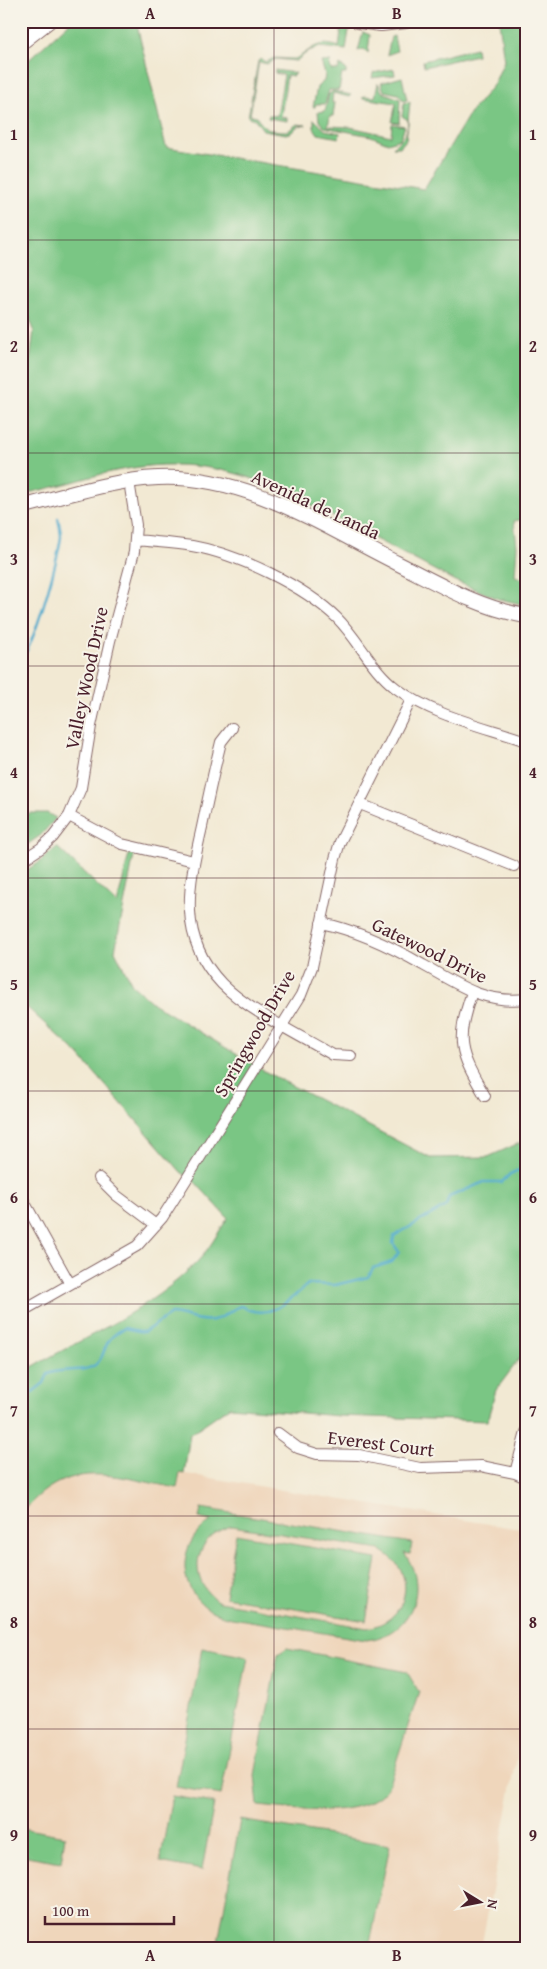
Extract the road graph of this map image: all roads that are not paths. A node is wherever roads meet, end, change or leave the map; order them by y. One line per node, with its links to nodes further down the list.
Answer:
1 (26, 21): 5 (street)
2 (49, 21): 6 (street)
3 (358, 21): 4 (street)
4 (406, 21)
5 (21, 25)
6 (21, 43)
7 (129, 481): 8 (street, Avenida de Landa); 9 (street, Valley Wood Drive); 10 (street, Avenida de Landa)
8 (21, 507)
9 (136, 540): 11 (street); 15 (street, Valley Wood Drive)
10 (526, 616)
11 (412, 698): 13 (street); 14 (street, Springwood Drive)
12 (232, 728): 17 (street)
13 (526, 741)
14 (360, 804): 18 (street); 19 (street, Springwood Drive)
15 (69, 816): 16 (street, Valley Wood Drive); 17 (street)
16 (21, 861)
17 (194, 861): 22 (street)
18 (514, 866)
19 (321, 922): 20 (street, Gatewood Drive); 22 (street, Springwood Drive)
20 (472, 992): 21 (street, Gatewood Drive); 24 (street)
21 (526, 998)
22 (282, 1025): 23 (street); 27 (street, Springwood Drive)
23 (352, 1056)
24 (485, 1096)
25 (98, 1178): 27 (street)
26 (21, 1196): 28 (street)
27 (156, 1225): 28 (street, Springwood Drive)
28 (70, 1284): 29 (street, Springwood Drive)
29 (21, 1312)
30 (526, 1432): 32 (street)
31 (278, 1433): 32 (street, Everest Court)
32 (515, 1473): 33 (street, Everest Court)
33 (526, 1478)

